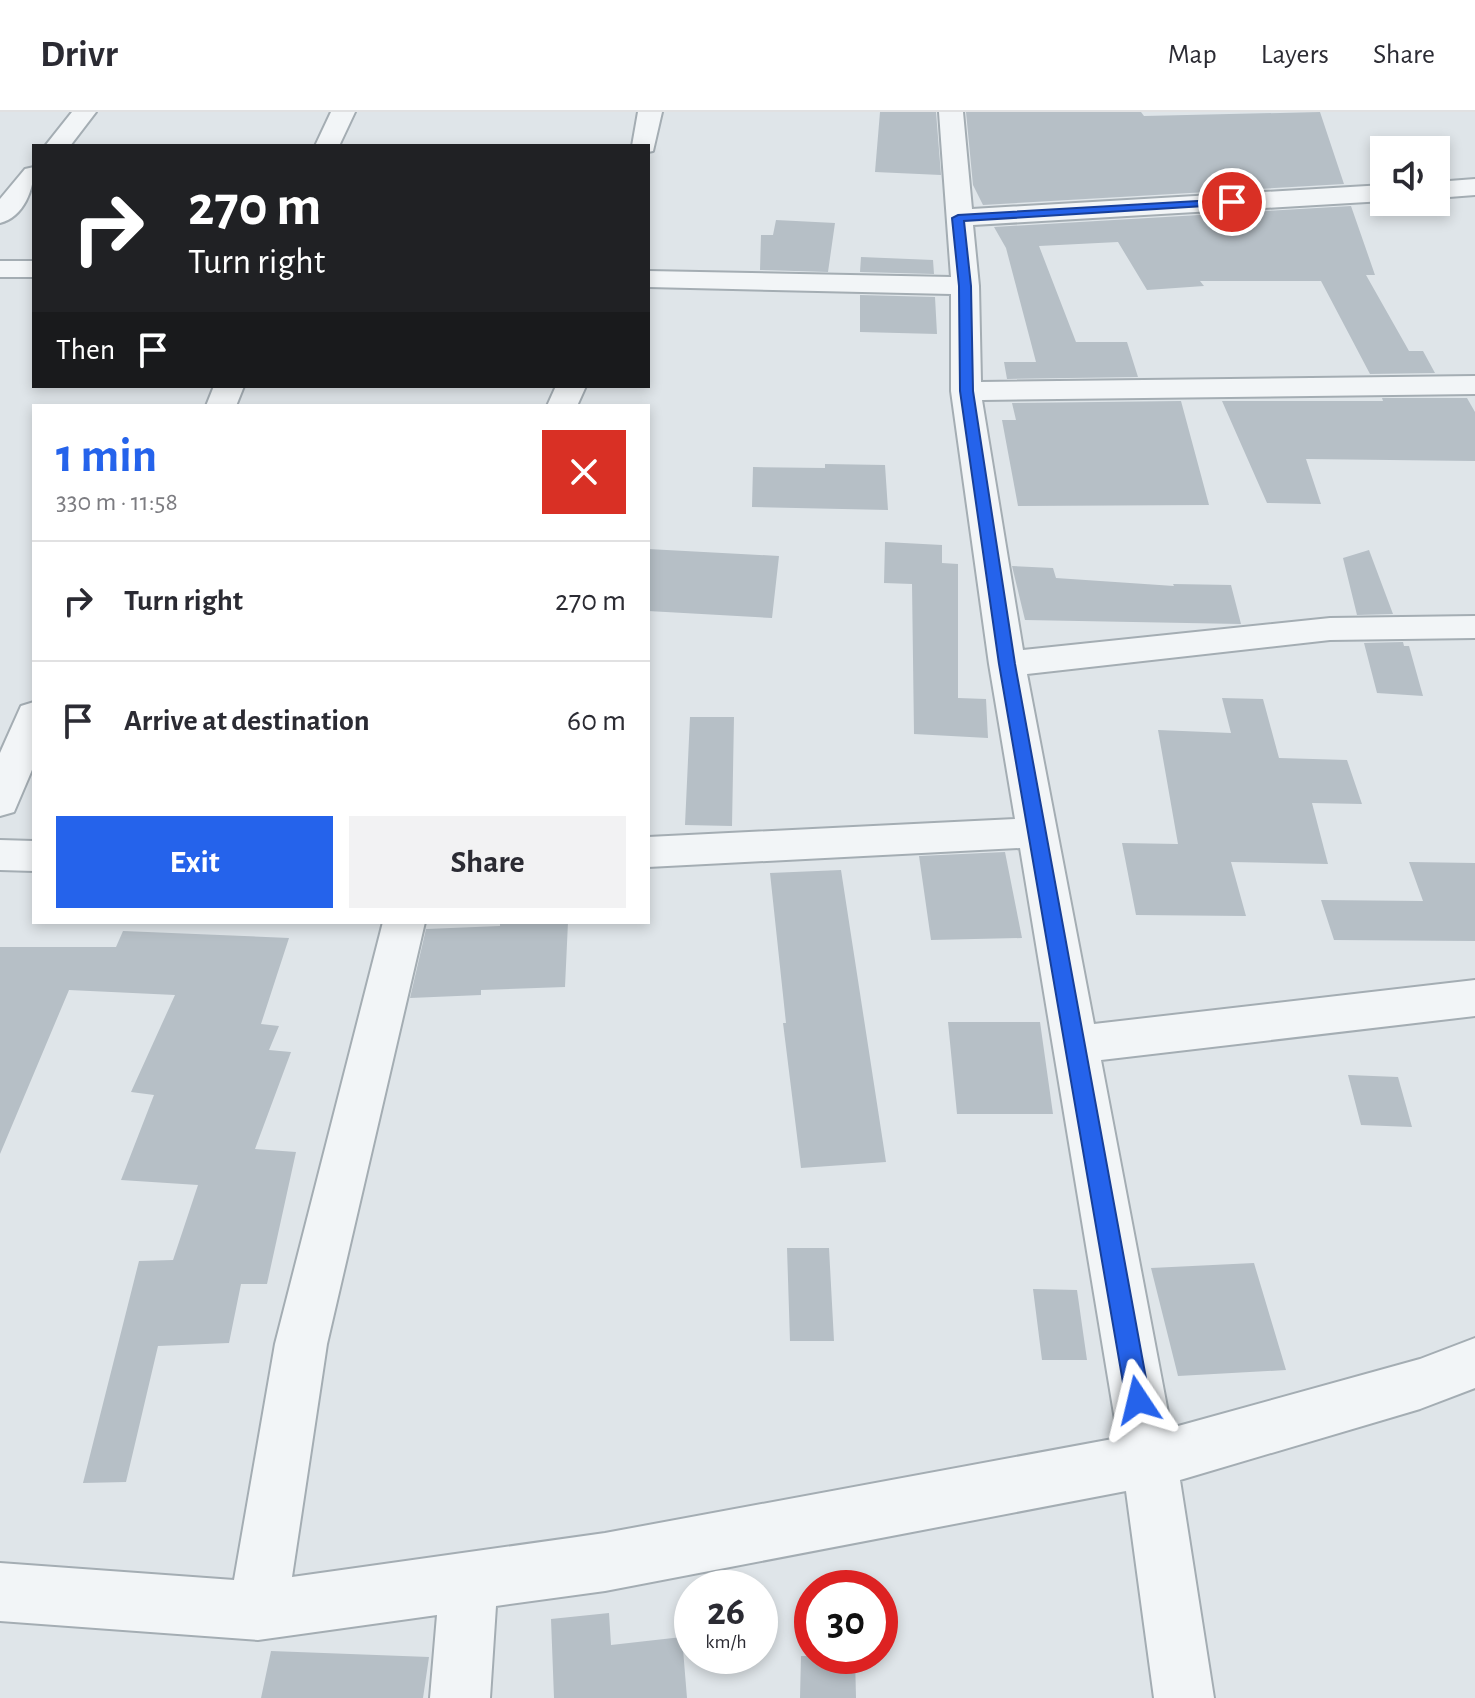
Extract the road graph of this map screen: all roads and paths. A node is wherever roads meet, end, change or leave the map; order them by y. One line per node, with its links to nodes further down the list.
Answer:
1 (84, 112): 5 (street)
2 (343, 112): 6 (street)
3 (650, 112): 7 (street)
4 (951, 112): 13 (street)
5 (59, 144)
6 (328, 144)
7 (644, 144)
8 (32, 176): 12 (street)
9 (1475, 187): 10 (street)
10 (1450, 189)
11 (1370, 194): 13 (street)
12 (0, 215)
13 (958, 218): 17 (street)
14 (0, 269): 15 (street)
15 (32, 269)
16 (650, 279): 17 (street)
17 (965, 286): 19 (street)
18 (1475, 385): 19 (street)
19 (966, 391): 21 (street)
20 (1475, 627): 21 (street)
21 (1007, 664): 24 (street)
22 (20, 729): 23 (street)
23 (0, 802)
24 (1037, 833): 25 (street); 30 (street)
25 (650, 852)
26 (0, 855): 27 (street)
27 (32, 856)
28 (404, 924): 35 (street)
29 (1475, 998): 30 (street)
30 (1075, 1045): 32 (street)
31 (1475, 1363): 32 (street)
32 (1149, 1459): 33 (street); 37 (street)
33 (469, 1582): 35 (street); 36 (street)
34 (0, 1592): 35 (street)
35 (258, 1611)
36 (460, 1698)
37 (1184, 1698)

